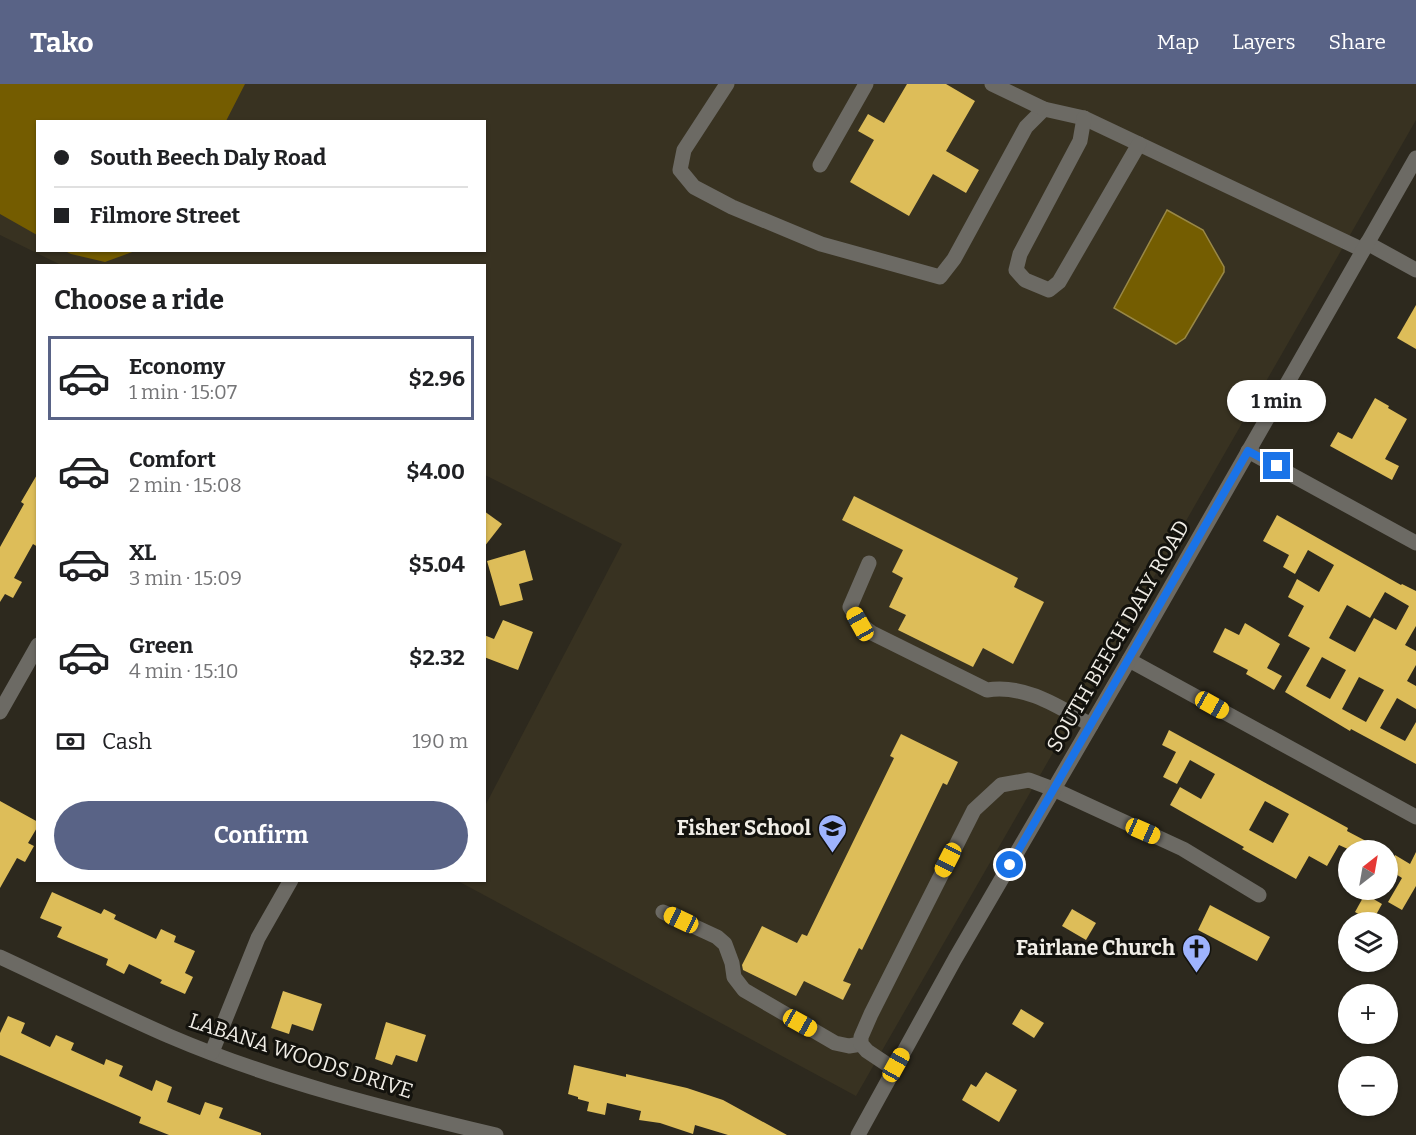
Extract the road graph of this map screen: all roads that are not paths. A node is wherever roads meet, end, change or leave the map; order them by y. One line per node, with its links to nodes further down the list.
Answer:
1 (727, 84): 4 (street)
2 (866, 84): 8 (street)
3 (992, 84): 4 (street)
4 (1044, 109): 5 (street)
5 (1084, 118): 6 (street); 6 (street)
6 (1139, 144): 9 (street)
7 (1416, 158): 9 (street, SOUTH BEECH DALY ROAD)
8 (820, 165)
9 (1365, 246): 10 (street); 11 (street, SOUTH BEECH DALY ROAD)
10 (1416, 270)
11 (1248, 451): 12 (street); 15 (street, SOUTH BEECH DALY ROAD)
12 (1416, 543)
13 (869, 563): 17 (street)
14 (36, 649): 16 (street)
15 (1129, 660): 17 (street, SOUTH BEECH DALY ROAD); 19 (street)
16 (0, 712)
17 (1091, 725): 18 (street, SOUTH BEECH DALY ROAD)
18 (1053, 789): 21 (street); 24 (street); 26 (street, SOUTH BEECH DALY ROAD)
19 (1416, 816)
20 (290, 882): 25 (street)
21 (1259, 895)
22 (663, 912): 24 (street)
23 (0, 957): 25 (street, LABANA WOODS DRIVE)
24 (861, 1044): 26 (street)
25 (212, 1052): 27 (street, LABANA WOODS DRIVE)
26 (894, 1069): 28 (street, SOUTH BEECH DALY ROAD)
27 (496, 1135)
28 (858, 1135)

